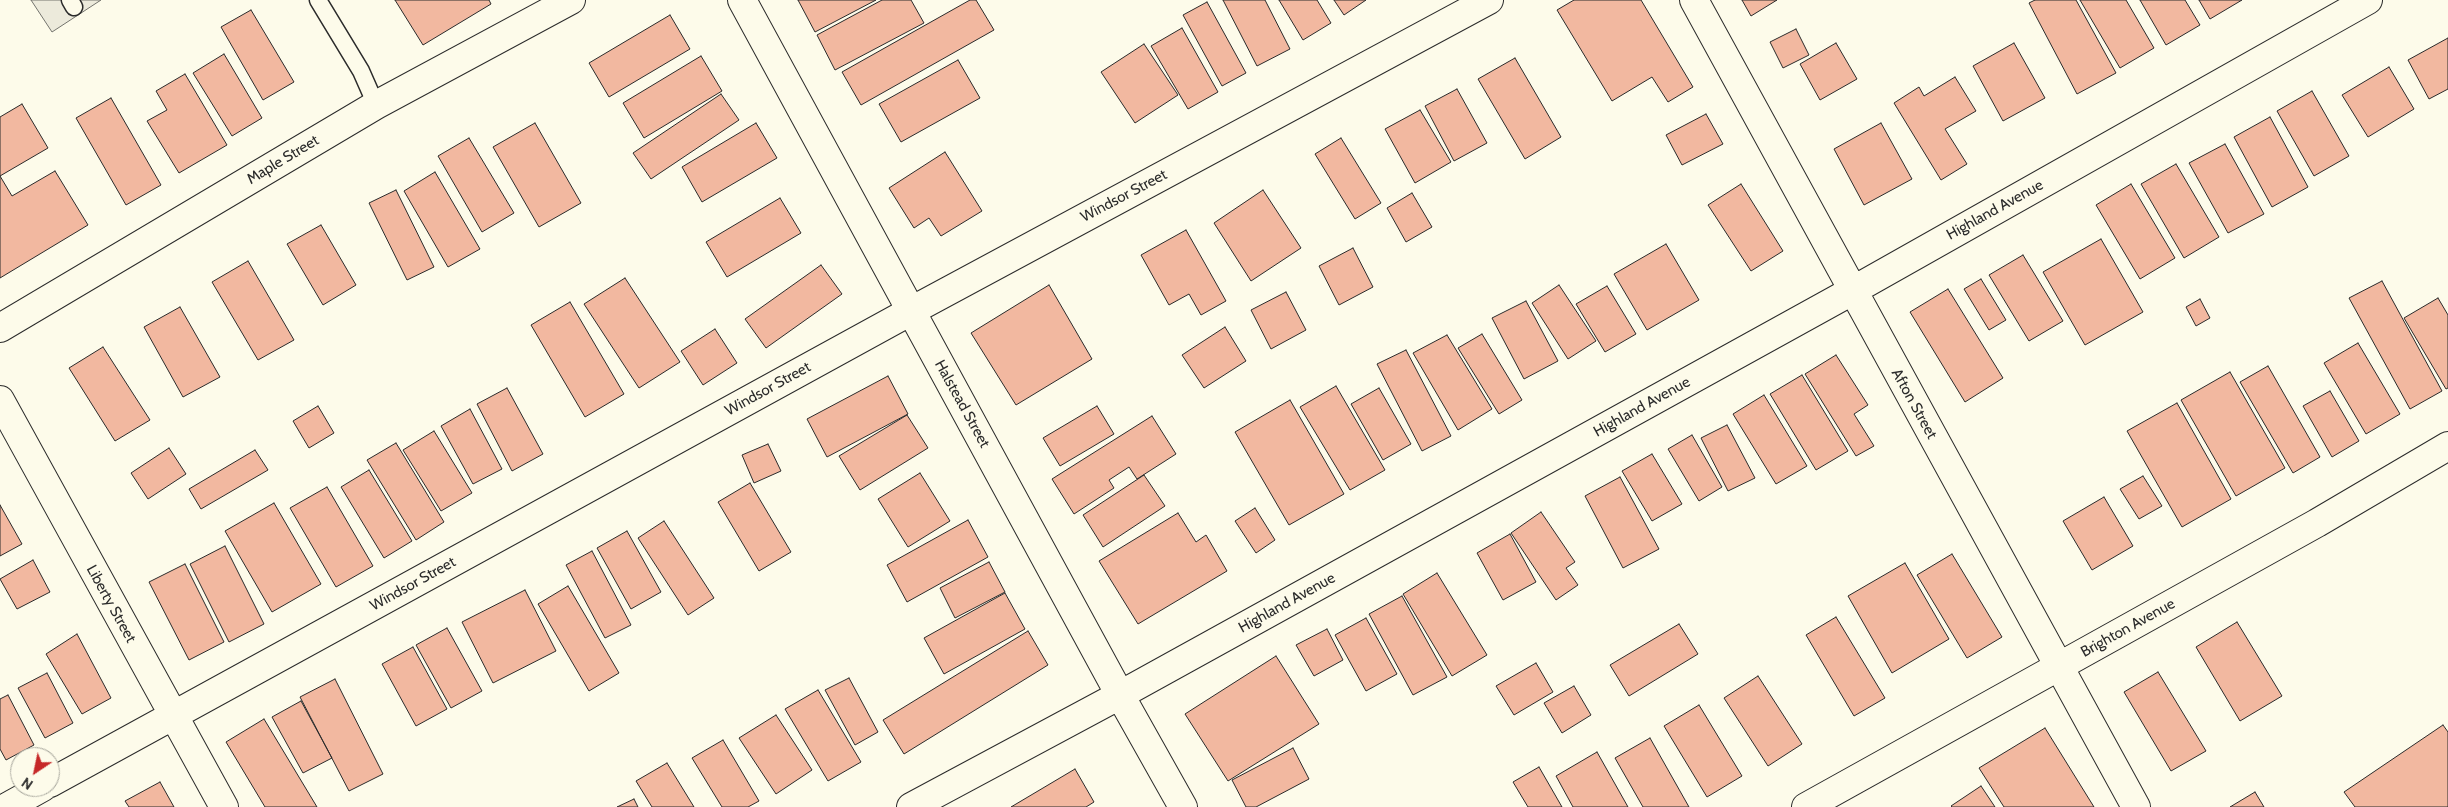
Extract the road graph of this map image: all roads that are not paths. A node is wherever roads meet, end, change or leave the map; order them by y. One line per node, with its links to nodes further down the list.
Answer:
1 (318, 0): 7 (lane)
2 (571, 0): 7 (street, Maple Street)
3 (742, 0): 9 (street, Halstead Street)
4 (1489, 0): 9 (street, Windsor Street)
5 (1694, 0): 8 (street, Afton Street)
6 (2368, 0): 8 (street, Highland Avenue)
7 (376, 105): 10 (street, Maple Street)
8 (1852, 291): 13 (street, Afton Street); 14 (street, Highland Avenue)
9 (911, 311): 14 (street, Halstead Street); 15 (street, Windsor Street)
10 (0, 328)
11 (0, 400): 15 (street, Liberty Street)
12 (2448, 446): 13 (street, Brighton Avenue)
13 (2058, 666): 22 (street, Brighton Avenue); 23 (street, Afton Street)
14 (1120, 695): 20 (street, Highland Avenue); 21 (street, Halstead Street)
15 (172, 716): 16 (street, Windsor Street); 19 (street, Liberty Street)
16 (60, 778)
17 (25, 797): 18 (street)
18 (7, 807)
19 (224, 807)
20 (911, 807)
21 (1183, 807)
22 (1806, 807)
23 (2136, 807)

